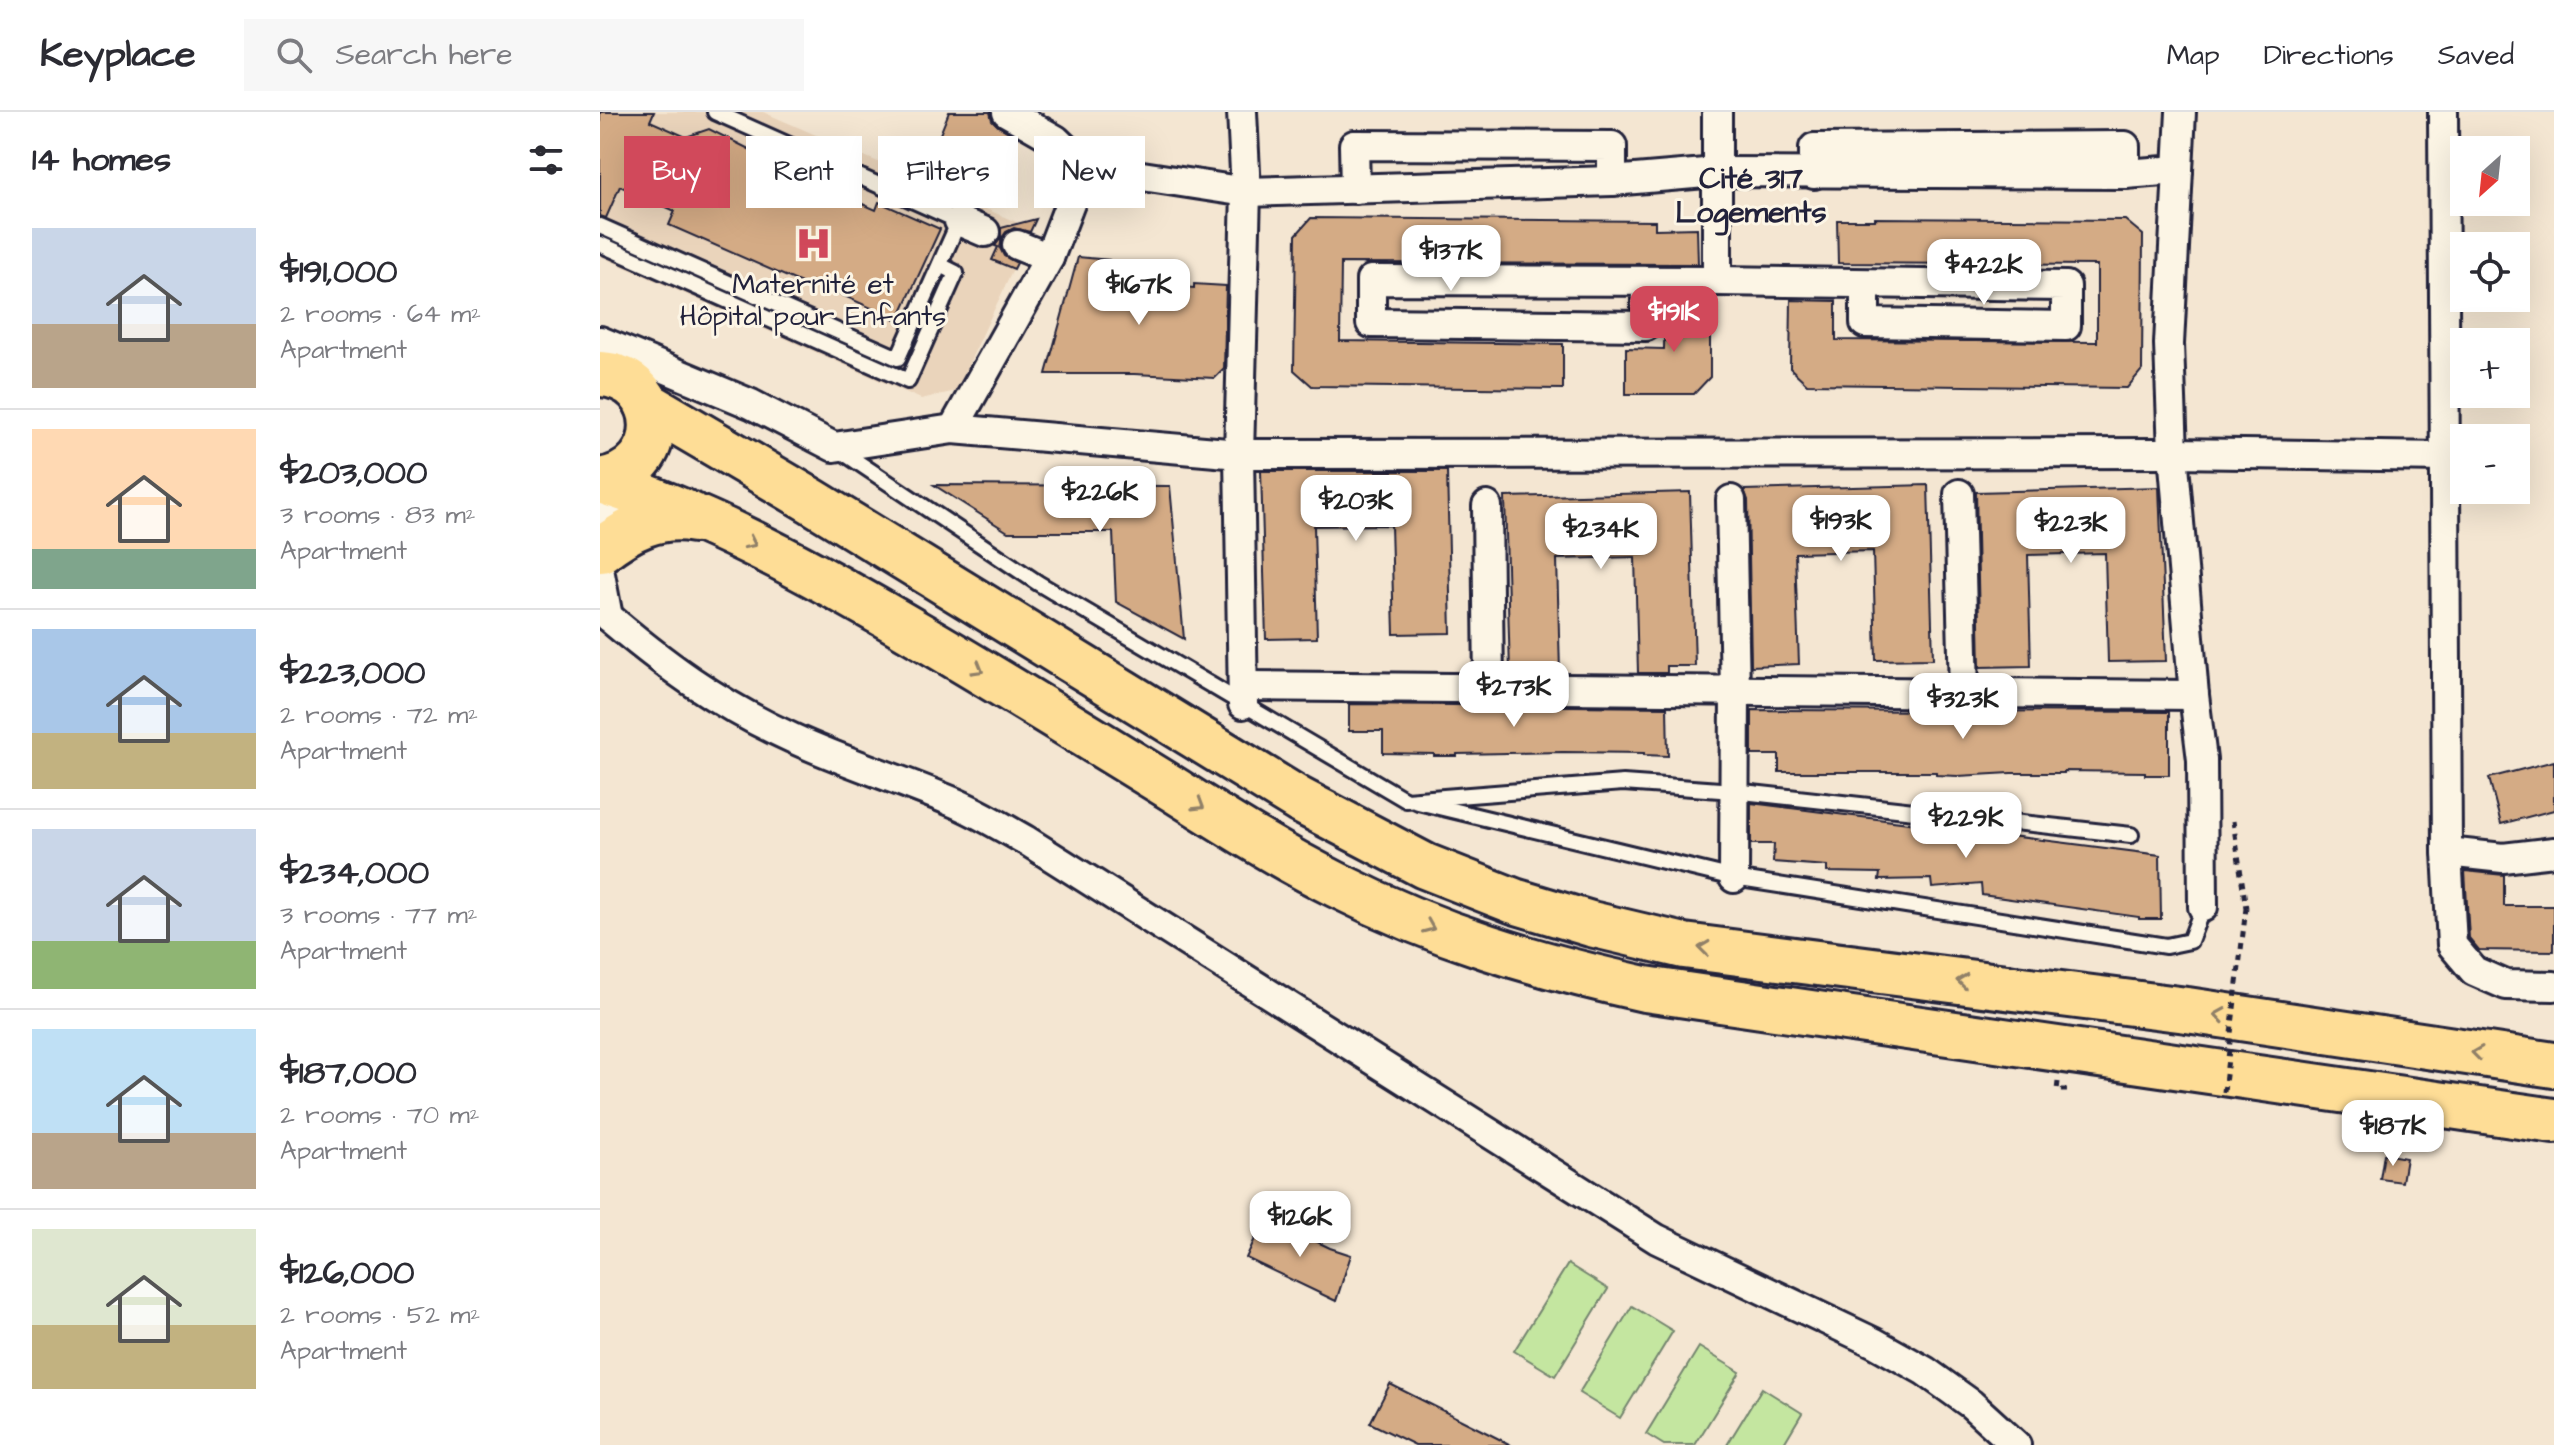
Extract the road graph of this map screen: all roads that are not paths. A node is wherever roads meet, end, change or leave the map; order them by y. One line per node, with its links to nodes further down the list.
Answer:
1 (715, 112): 19 (lane)
2 (1007, 112): 7 (street)
3 (1242, 112): 13 (street)
4 (1717, 112): 9 (street)
5 (2181, 112): 8 (street)
6 (2443, 112): 29 (street)
7 (1049, 136)
8 (2178, 170): 9 (street); 27 (street)
9 (1717, 172): 11 (street); 20 (street)
10 (1145, 176): 13 (street)
11 (1612, 181): 12 (street); 12 (street)
12 (1355, 189): 13 (street)
13 (1246, 192): 28 (street)
14 (1068, 208): 18 (street)
15 (600, 226): 19 (lane)
16 (600, 244): 19 (lane)
17 (1017, 245): 18 (street)
18 (1049, 258): 25 (street)
19 (940, 265)
20 (1717, 281): 21 (street); 22 (street)
21 (1646, 282): 21 (street)
22 (1865, 284): 22 (street)
23 (600, 341): 24 (street)
24 (626, 379): 26 (street); 30 (highway); 52 (highway, one-way to 24)
25 (953, 429): 26 (street); 28 (street)
26 (834, 447): 42 (lane)
27 (2173, 453): 28 (street); 29 (street); 43 (street)
28 (1239, 454): 42 (street)
29 (2446, 457): 47 (street)
30 (614, 480): 34 (highway); 35 (street)
31 (1959, 494): 41 (street)
32 (1731, 500): 40 (street)
33 (1487, 506): 39 (street)
34 (708, 523): 35 (highway); 53 (highway, one-way to 53)
35 (601, 550): 36 (street)
36 (600, 567)
37 (600, 574): 38 (street)
38 (604, 614): 54 (street)
39 (1489, 688): 40 (street); 42 (street)
40 (1735, 691): 41 (street); 44 (street)
41 (1964, 693): 43 (street)
42 (1243, 695): 45 (lane)
43 (2194, 695): 50 (street)
44 (1734, 791): 45 (lane); 46 (lane); 49 (street)
45 (1406, 800): 49 (lane)
46 (2131, 835)
47 (2447, 852): 48 (street); 51 (street)
48 (2554, 852)
49 (1734, 878): 50 (lane)
50 (2203, 907)
51 (2554, 986)
52 (2554, 1065)
53 (2554, 1121)
54 (2016, 1445)

